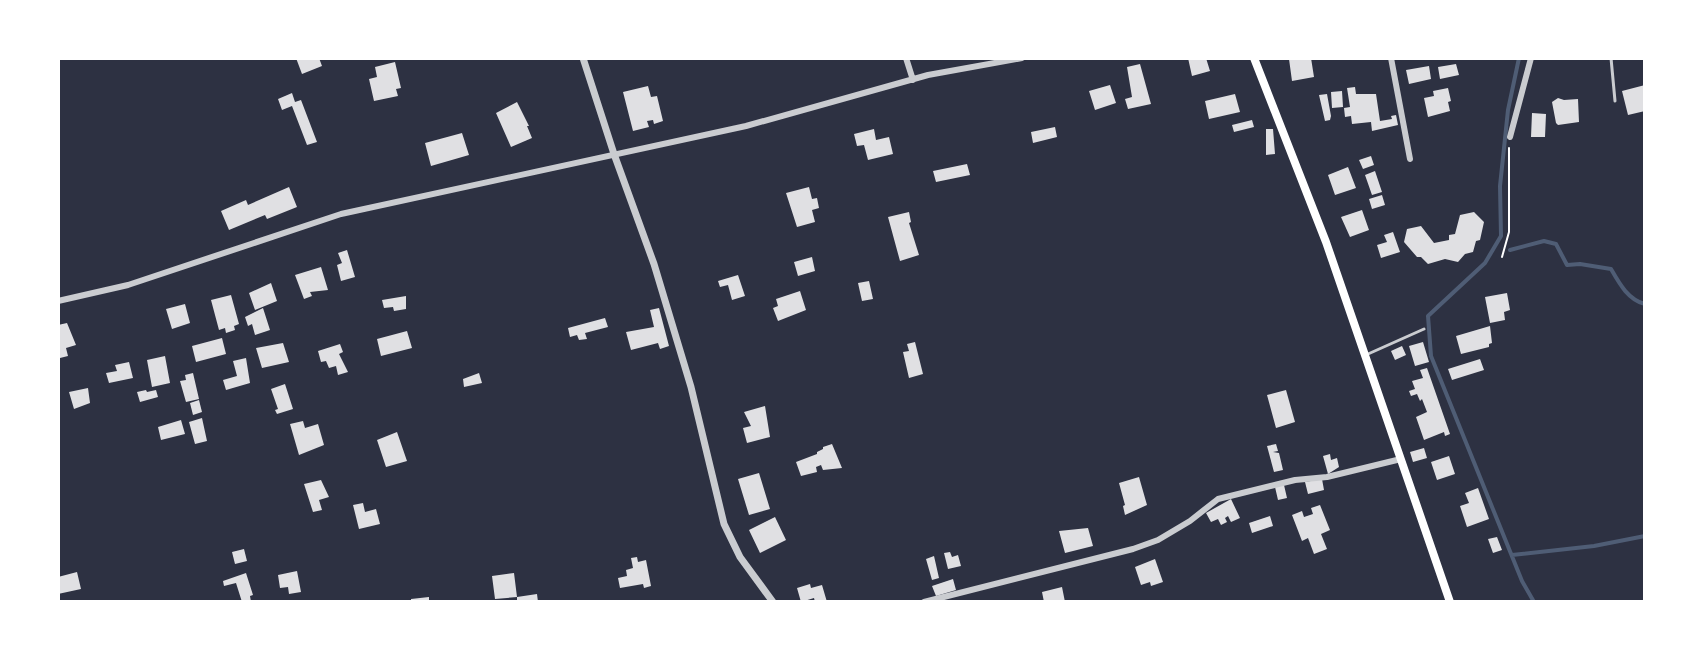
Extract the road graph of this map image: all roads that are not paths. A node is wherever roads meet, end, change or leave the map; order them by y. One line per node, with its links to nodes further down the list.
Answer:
1 (583, 58): 11 (street)
2 (906, 58): 8 (street)
3 (1022, 58): 8 (street)
4 (1254, 58): 15 (main road)
5 (1391, 58): 12 (street)
6 (1531, 58): 10 (street)
7 (1611, 58): 9 (lane)
8 (913, 80): 11 (street)
9 (1615, 101)
10 (1510, 137)
11 (614, 154): 13 (street); 17 (street)
12 (1410, 159)
13 (58, 301)
14 (1424, 329): 15 (lane)
15 (1365, 355): 16 (main road)
16 (1401, 459): 18 (street); 19 (main road)
17 (773, 602)
18 (924, 602)
19 (1450, 602)

